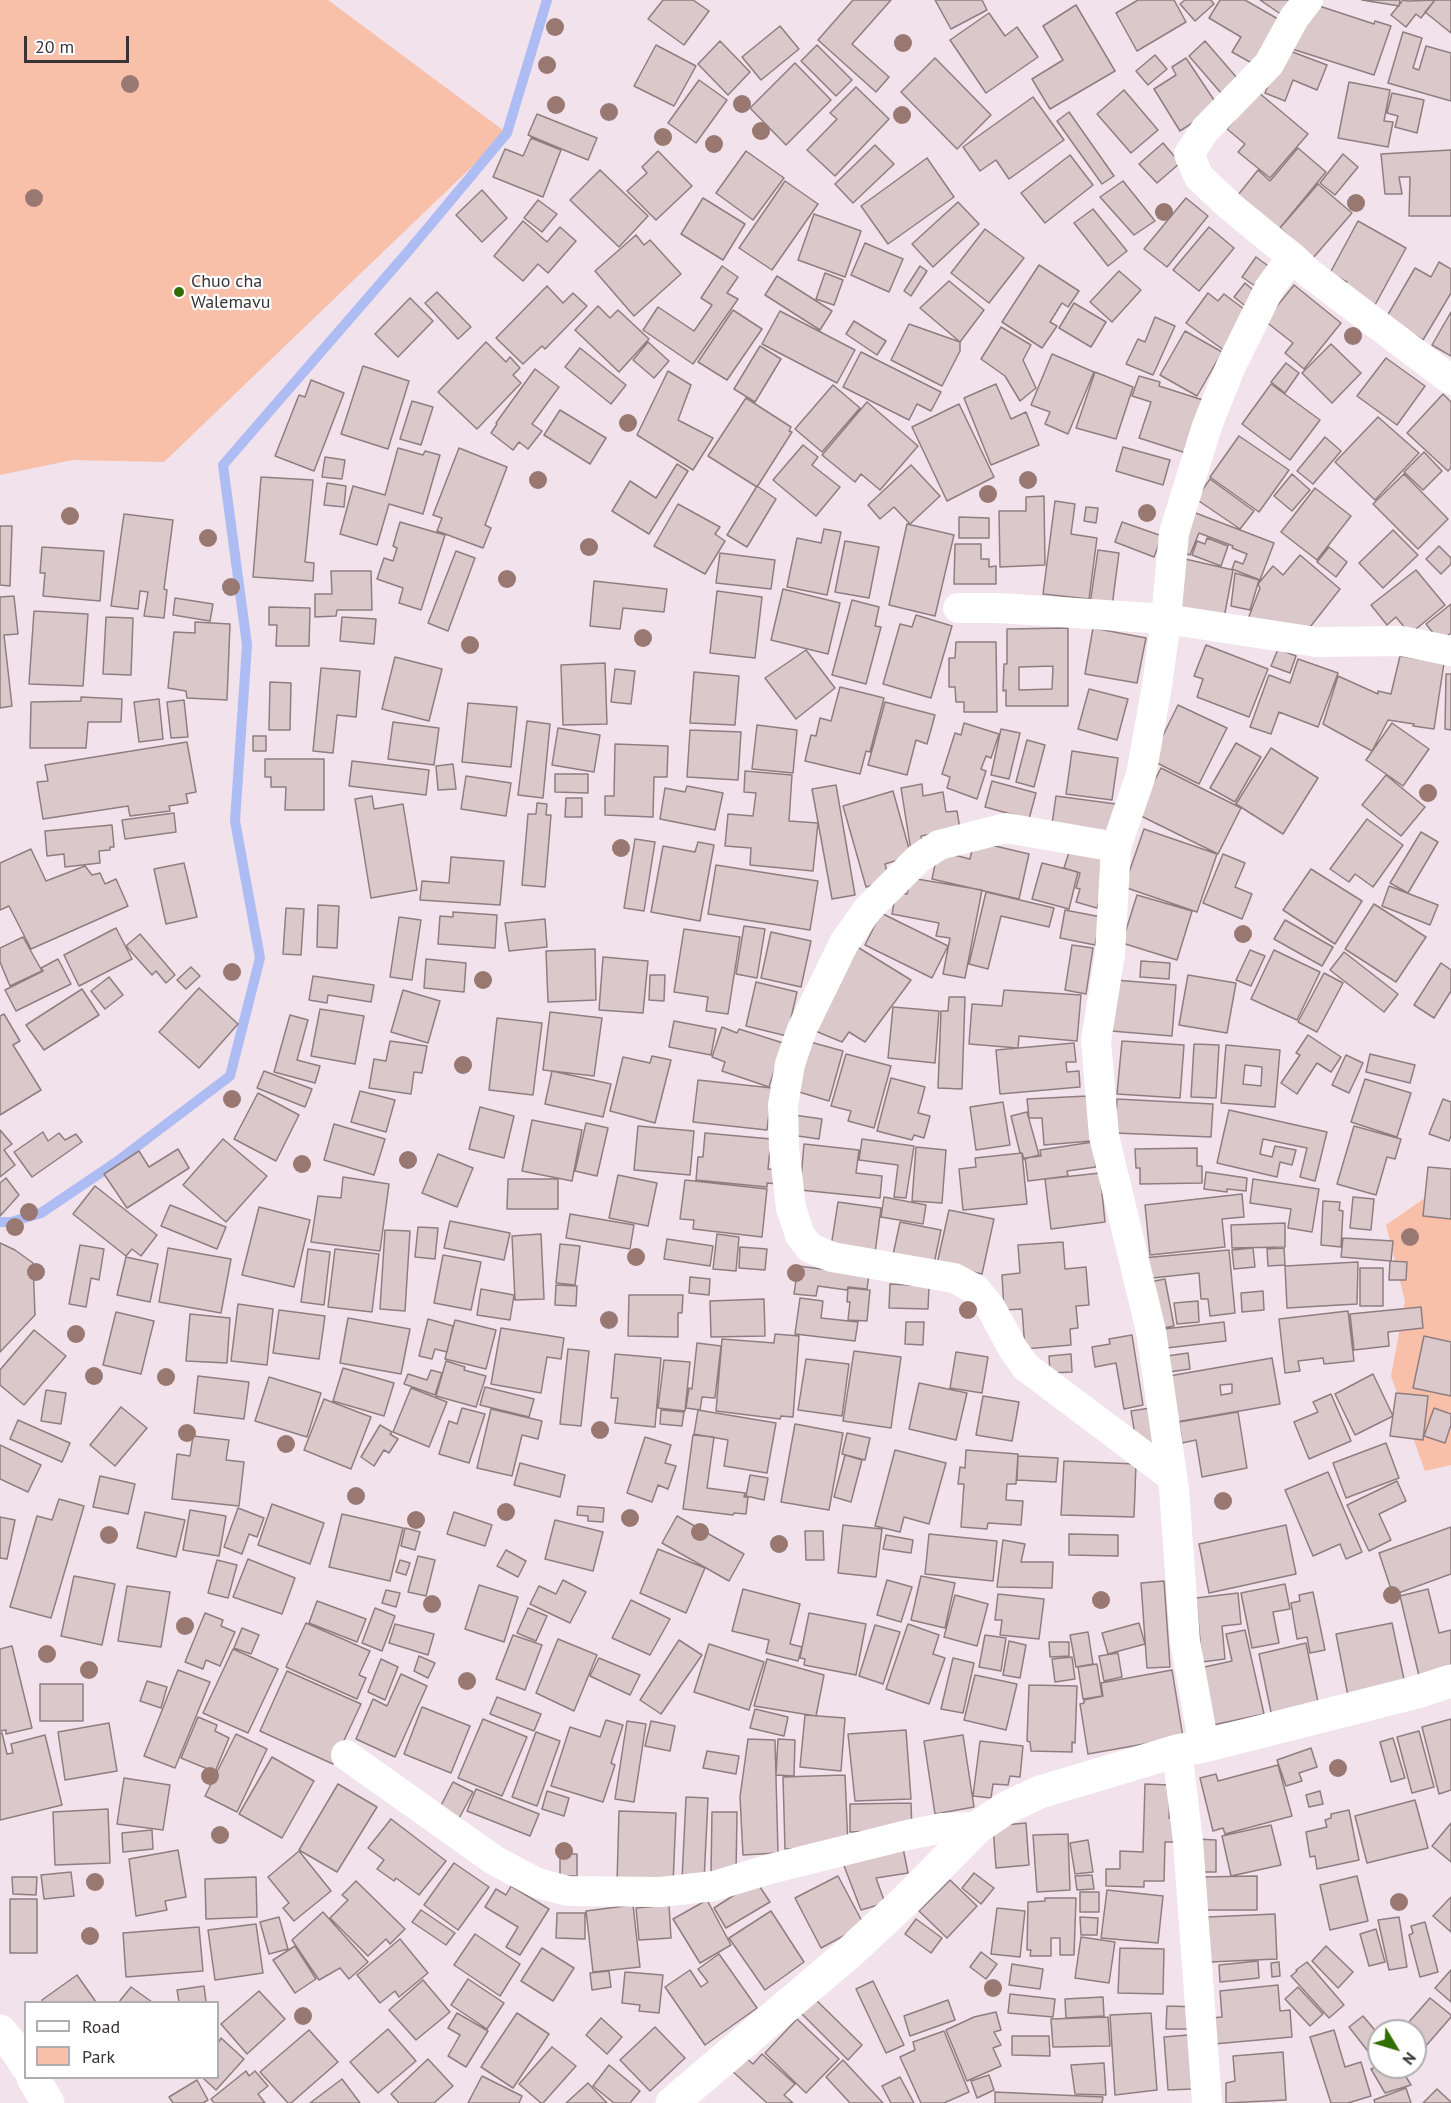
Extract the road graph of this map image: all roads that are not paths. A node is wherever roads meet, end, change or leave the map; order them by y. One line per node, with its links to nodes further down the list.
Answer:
1 (1308, 0): 2 (street)
2 (1292, 257): 3 (street); 5 (street)
3 (1451, 380)
4 (958, 608): 5 (street)
5 (1166, 619): 6 (street); 7 (street)
6 (1451, 651)
7 (1116, 847): 8 (street); 8 (street)
8 (1171, 1476): 10 (street)
9 (1451, 1681): 10 (street)
10 (1191, 1748): 12 (street); 18 (street)
11 (346, 1755): 12 (street)
12 (978, 1827): 17 (street)
13 (0, 2031): 14 (street)
14 (24, 2062)
15 (34, 2079): 16 (street)
16 (48, 2103)
17 (672, 2103)
18 (1207, 2103)

